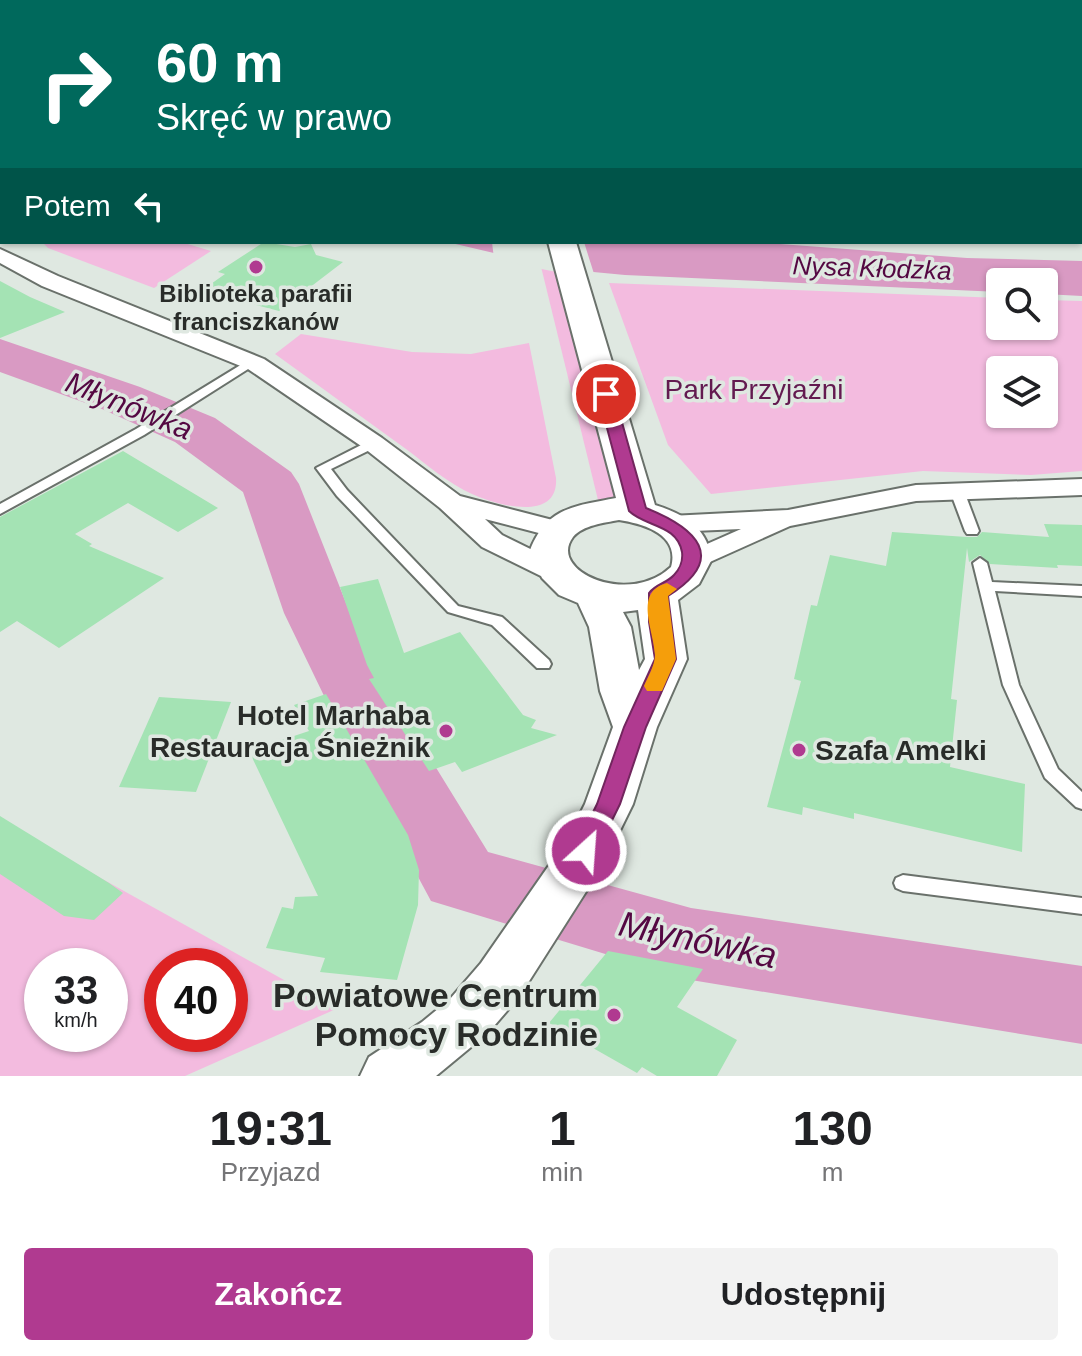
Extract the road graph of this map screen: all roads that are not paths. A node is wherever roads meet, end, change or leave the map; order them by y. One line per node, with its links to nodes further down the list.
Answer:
1 (563, 244): 9 (street)
2 (0, 255): 3 (street)
3 (252, 362): 4 (street); 8 (lane)
4 (373, 443): 7 (street); 20 (lane)
5 (1082, 487): 6 (street)
6 (957, 491): 10 (street); 12 (lane)
7 (450, 502): 11 (street); 15 (street)
8 (0, 510)
9 (654, 518): 10 (street); 11 (street); 13 (street)
10 (788, 518): 13 (street)
11 (558, 530): 15 (street)
12 (972, 531)
13 (692, 561): 18 (street)
14 (980, 563): 16 (lane)
15 (555, 572): 19 (street)
16 (986, 586): 17 (lane); 22 (lane)
17 (1082, 591)
18 (658, 593): 19 (street); 21 (street)
19 (594, 595): 21 (street)
20 (543, 664)
21 (635, 727): 25 (street)
22 (1082, 802)
23 (903, 883): 24 (lane)
24 (1082, 906)
25 (389, 1076)

